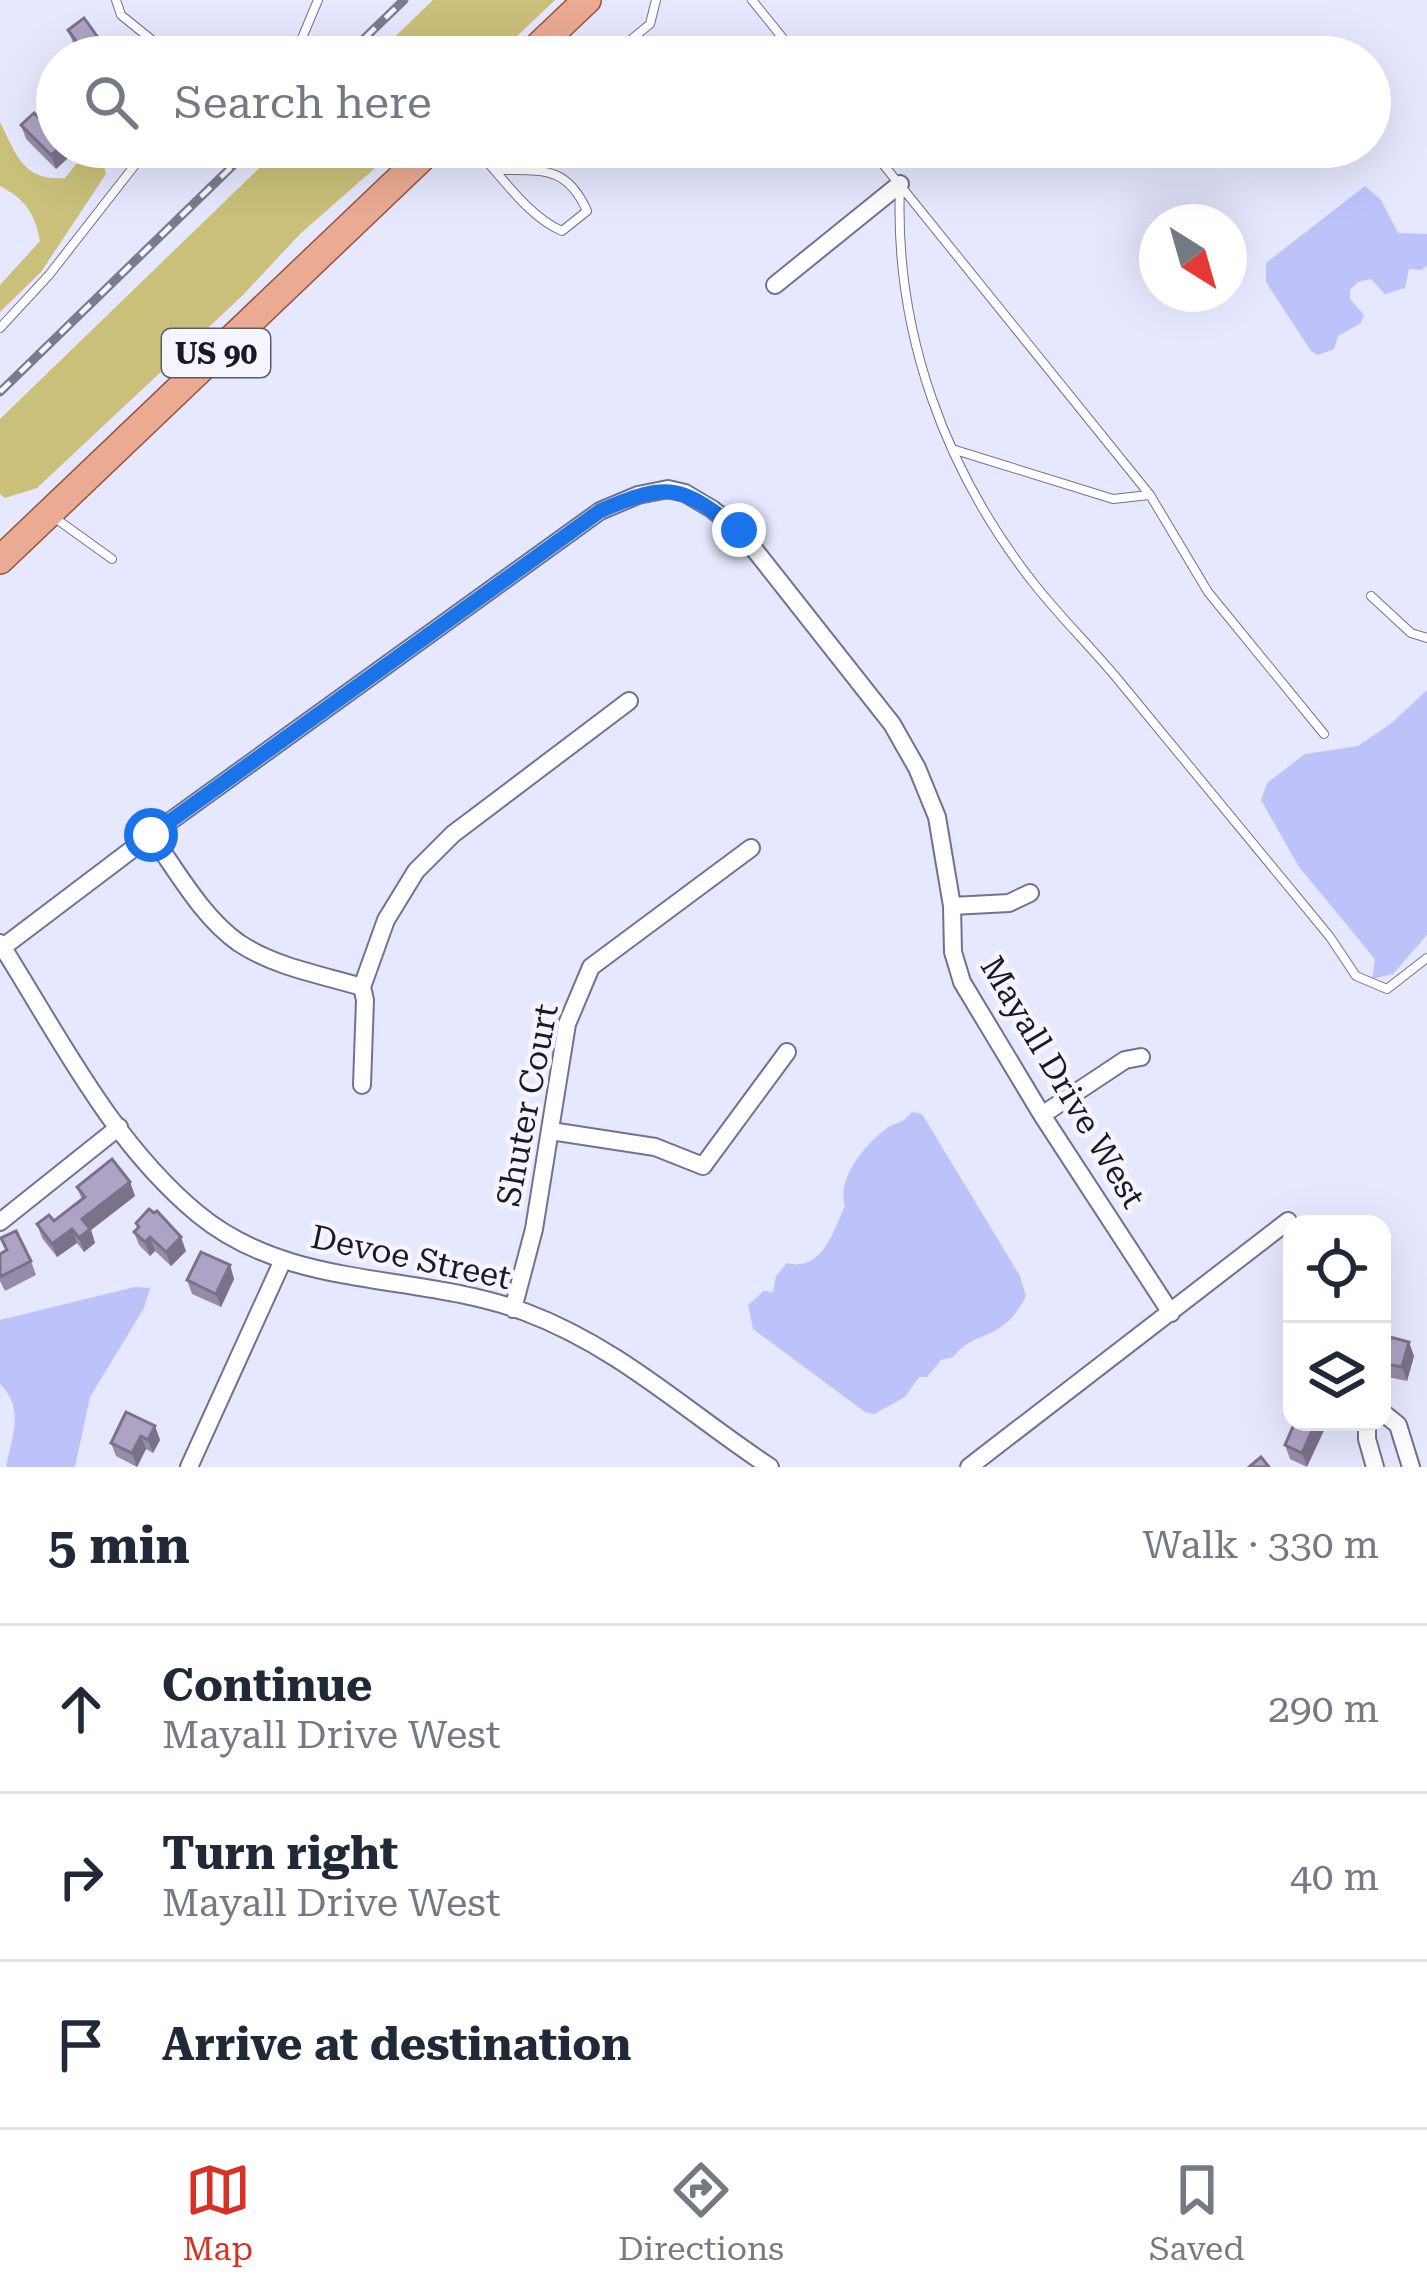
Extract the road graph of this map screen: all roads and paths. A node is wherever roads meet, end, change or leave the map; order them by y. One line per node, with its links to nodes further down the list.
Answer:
1 (116, 0): 6 (lane)
2 (318, 0): 7 (lane)
3 (587, 0): 8 (main road)
4 (656, 0): 9 (lane)
5 (752, 0): 10 (lane)
6 (146, 36)
7 (303, 36)
8 (552, 36)
9 (635, 36)
10 (781, 36)
11 (131, 168): 17 (lane)
12 (411, 168): 20 (main road, US 90)
13 (887, 168): 15 (lane)
14 (496, 170): 14 (lane)
15 (900, 184): 16 (street); 18 (lane); 19 (lane)
16 (775, 286)
17 (0, 328)
18 (952, 448): 19 (lane); 32 (lane)
19 (1150, 495): 26 (lane)
20 (49, 513): 21 (lane); 22 (main road, US 90)
21 (112, 559)
22 (0, 560)
23 (1372, 596): 24 (lane)
24 (1427, 638)
25 (628, 701): 33 (street)
26 (1324, 734)
27 (151, 835): 30 (street, Mayall Drive West); 31 (street, Mayall Drive West); 33 (street)
28 (751, 848): 39 (street, Shuter Court)
29 (1030, 893): 30 (street)
30 (952, 906): 37 (street, Mayall Drive West)
31 (1, 945): 38 (street, Devoe Street)
32 (1427, 958)
33 (362, 987): 36 (street)
34 (787, 1052): 39 (street)
35 (1141, 1058): 37 (street)
36 (362, 1085)
37 (1042, 1115): 44 (street, Mayall Drive West)
38 (119, 1127): 40 (street); 42 (street, Devoe Street)
39 (551, 1132): 43 (street, Shuter Court)
40 (0, 1222)
41 (1283, 1225): 44 (street)
42 (283, 1260): 43 (street, Devoe Street); 47 (street)
43 (513, 1309): 48 (street, Devoe Street)
44 (1171, 1312): 49 (street)
45 (1391, 1419): 51 (street)
46 (1367, 1431): 50 (street)
47 (189, 1467)
48 (770, 1467)
49 (969, 1467)
50 (1376, 1467)
51 (1412, 1467)

